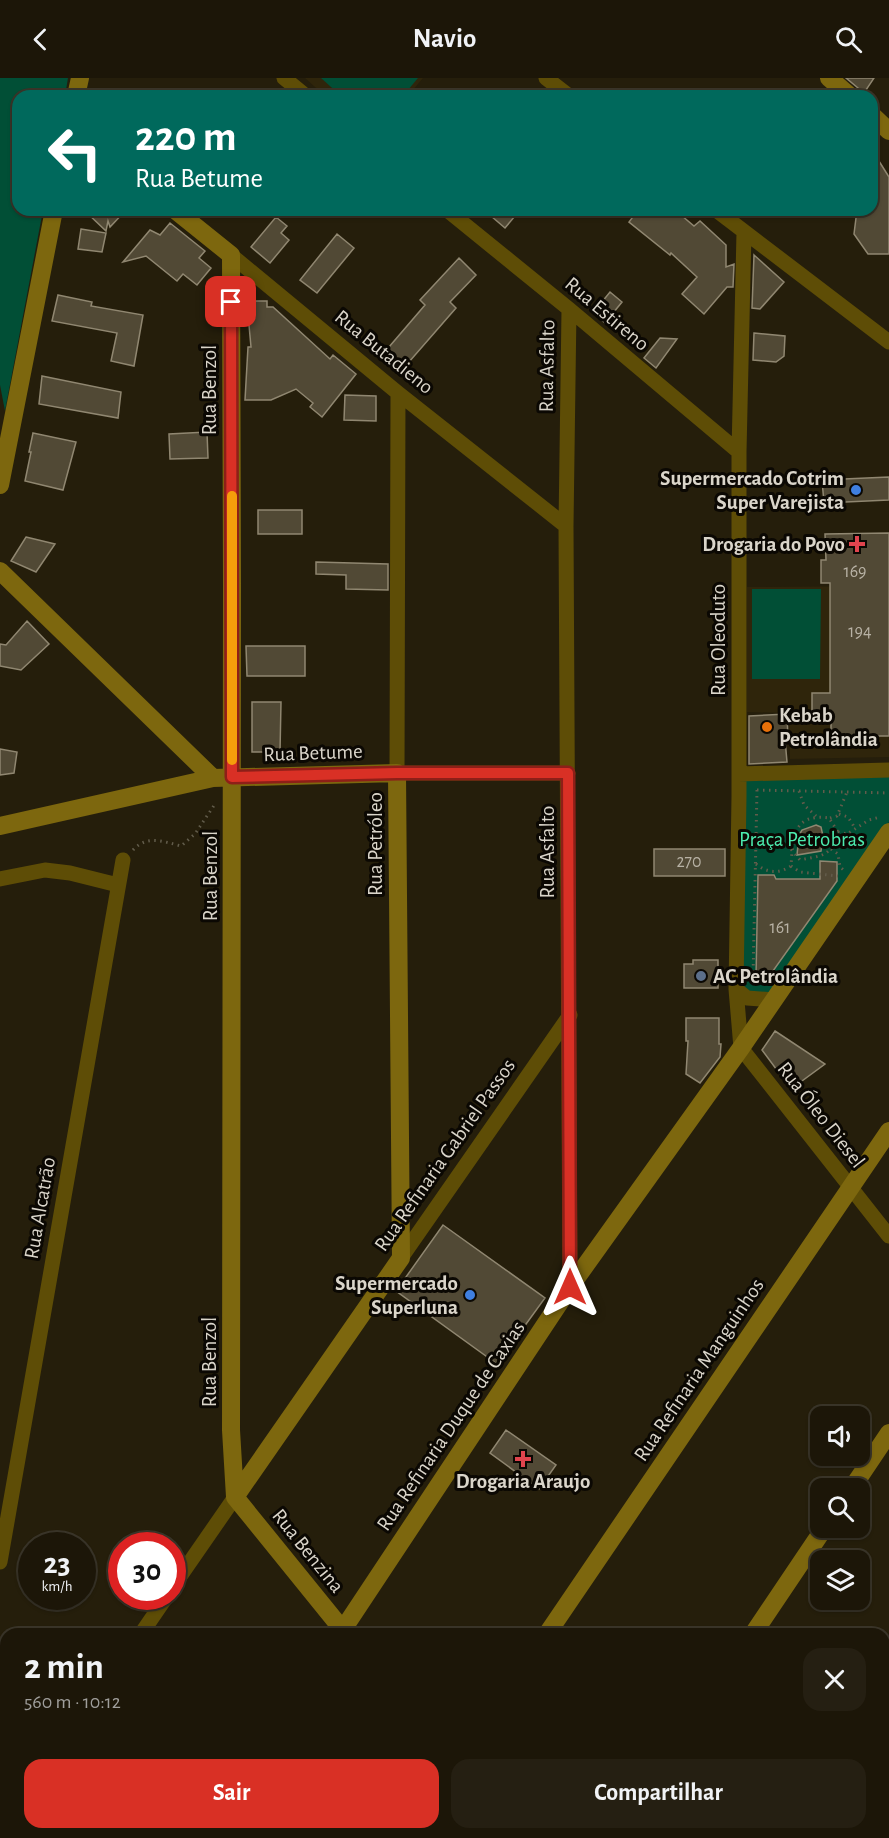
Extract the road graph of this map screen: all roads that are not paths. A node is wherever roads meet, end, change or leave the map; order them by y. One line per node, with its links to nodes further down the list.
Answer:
1 (284, 78): 4 (street)
2 (546, 78): 5 (street)
3 (829, 78): 6 (street)
4 (299, 90)
5 (562, 90)
6 (843, 90)
7 (878, 121): 8 (street)
8 (889, 131)
9 (53, 216): 19 (street)
10 (182, 216): 14 (street, Rua Butadieno)
11 (454, 216): 15 (street, Rua Estireno)
12 (724, 216): 13 (street)
13 (744, 232): 16 (street); 18 (street, Rua Oleoduto)
14 (231, 255): 17 (street, Rua Butadieno); 26 (street, Rua Benzol)
15 (569, 309): 18 (street, Rua Estireno); 20 (street, Rua Asfalto)
16 (889, 342)
17 (399, 393): 20 (street, Rua Butadieno); 23 (street, Rua Petróleo)
18 (738, 452): 25 (street, Rua Oleoduto)
19 (0, 485)
20 (566, 526): 24 (street, Rua Asfalto)
21 (0, 571): 27 (street)
22 (889, 770): 25 (street)
23 (397, 773): 24 (street, Rua Betume); 26 (street, Rua Betume); 40 (street, Rua Petróleo)
24 (568, 773): 35 (street, Rua Asfalto)
25 (739, 774): 33 (street, Rua Oleoduto)
26 (232, 777): 27 (street, Rua Betume); 44 (street, Rua Benzol)
27 (213, 778): 29 (street, Rua Betume)
28 (888, 825): 34 (street, Rua Refinaria Duque de Caxias)
29 (0, 826)
30 (123, 860): 32 (street, Rua Alcatrão)
31 (0, 879): 32 (street)
32 (118, 885): 46 (street, Rua Alcatrão)
33 (736, 989): 34 (street); 36 (street, Rua Oleoduto)
34 (774, 1000): 36 (street, Rua Refinaria Duque de Caxias)
35 (570, 1015): 40 (street, Rua Refinaria Gabriel Passos); 41 (street, Rua Asfalto)
36 (741, 1048): 38 (street, Rua Óleo Diesel); 41 (street, Rua Refinaria Duque de Caxias)
37 (889, 1131): 38 (street, Rua Refinaria Manguinhos)
38 (851, 1187): 39 (street, Rua Óleo Diesel); 52 (street, Rua Refinaria Manguinhos)
39 (889, 1236)
40 (401, 1258): 44 (street, Rua Refinaria Gabriel Passos)
41 (570, 1287): 51 (street, Rua Refinaria Duque de Caxias)
42 (889, 1433): 43 (street)
43 (859, 1478)
44 (235, 1497): 47 (street, Rua Refinaria Gabriel Passos); 50 (street, Rua Benzina)
45 (818, 1538): 53 (street)
46 (0, 1562)
47 (186, 1568)
48 (157, 1610): 49 (street)
49 (145, 1628)
50 (340, 1628)
51 (346, 1628)
52 (550, 1628)
53 (757, 1628)

